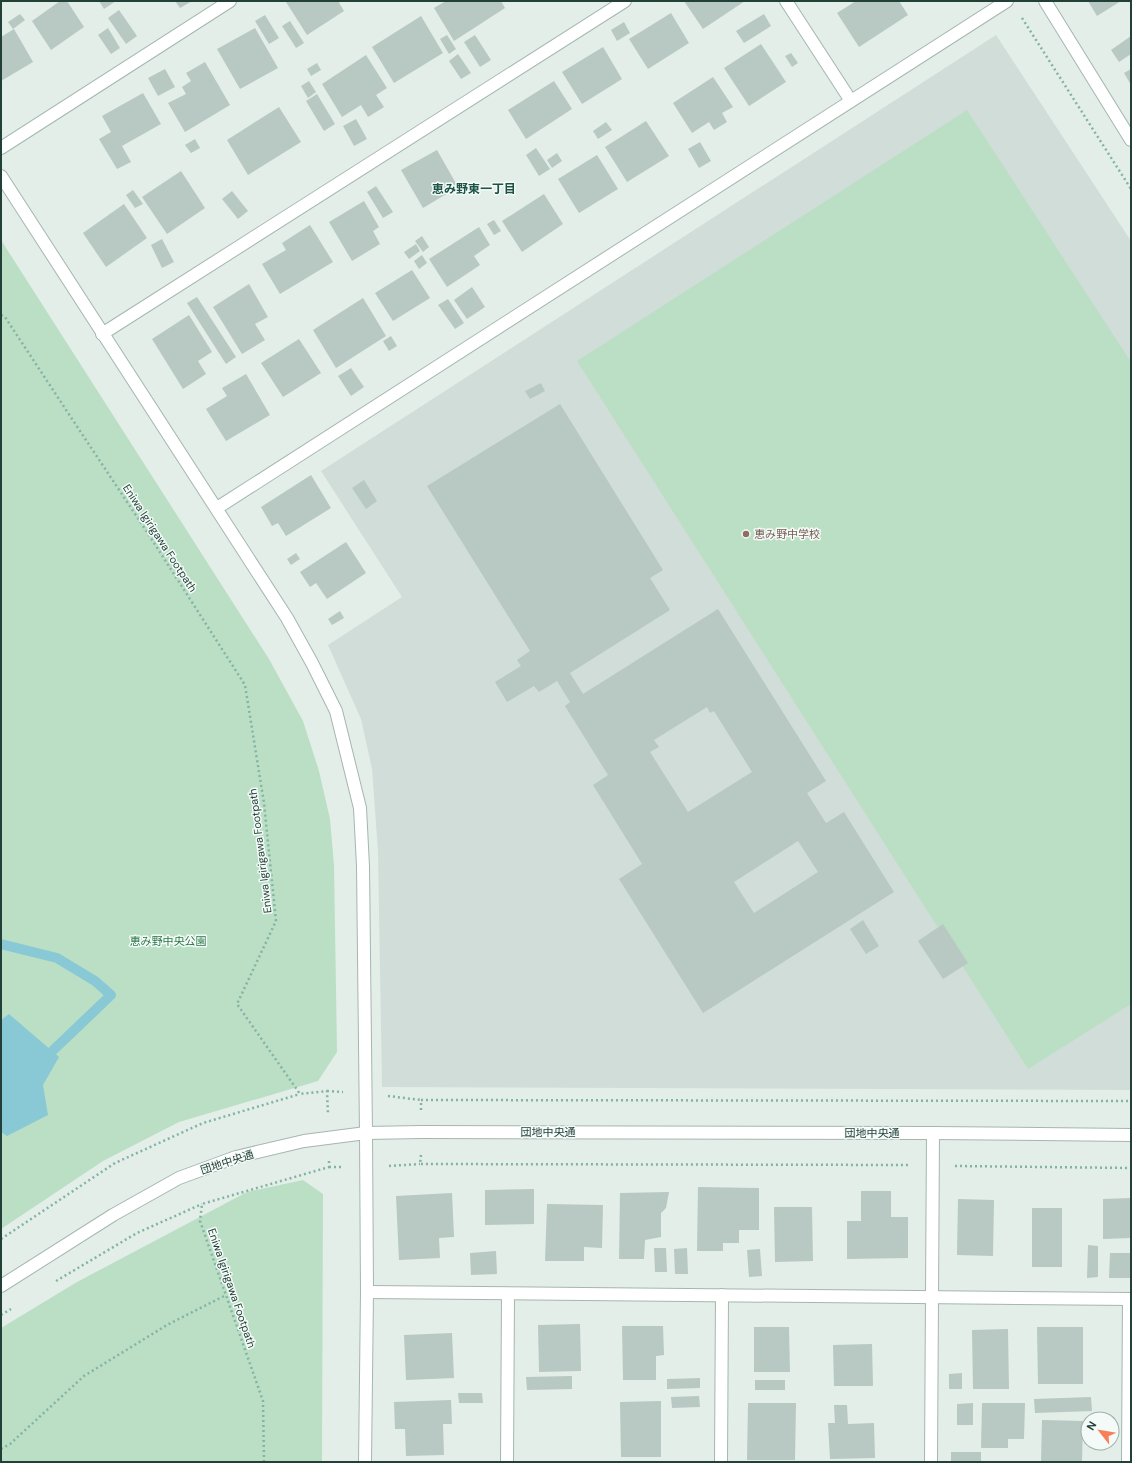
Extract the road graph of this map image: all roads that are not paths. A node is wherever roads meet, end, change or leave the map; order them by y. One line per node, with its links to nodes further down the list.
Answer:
1 (230, 1): 8 (street)
2 (625, 1): 10 (street)
3 (786, 1): 6 (street)
4 (1007, 1): 6 (street)
5 (1045, 1): 7 (street)
6 (851, 101): 11 (street)
7 (1131, 140)
8 (1, 148)
9 (1, 176): 10 (street)
10 (102, 334): 11 (street)
11 (216, 508): 12 (street)
12 (366, 1133): 13 (street, 団地中央通); 15 (street, 団地中央通); 16 (street)
13 (933, 1133): 14 (street, 団地中央通); 19 (street)
14 (1131, 1135)
15 (1, 1286)
16 (367, 1292): 17 (street); 21 (street)
17 (508, 1294): 18 (street); 22 (street)
18 (722, 1295): 19 (street); 23 (street)
19 (932, 1298): 20 (street); 24 (street)
20 (1130, 1299): 25 (street)
21 (365, 1462)
22 (507, 1462)
23 (721, 1462)
24 (931, 1462)
25 (1128, 1462)

